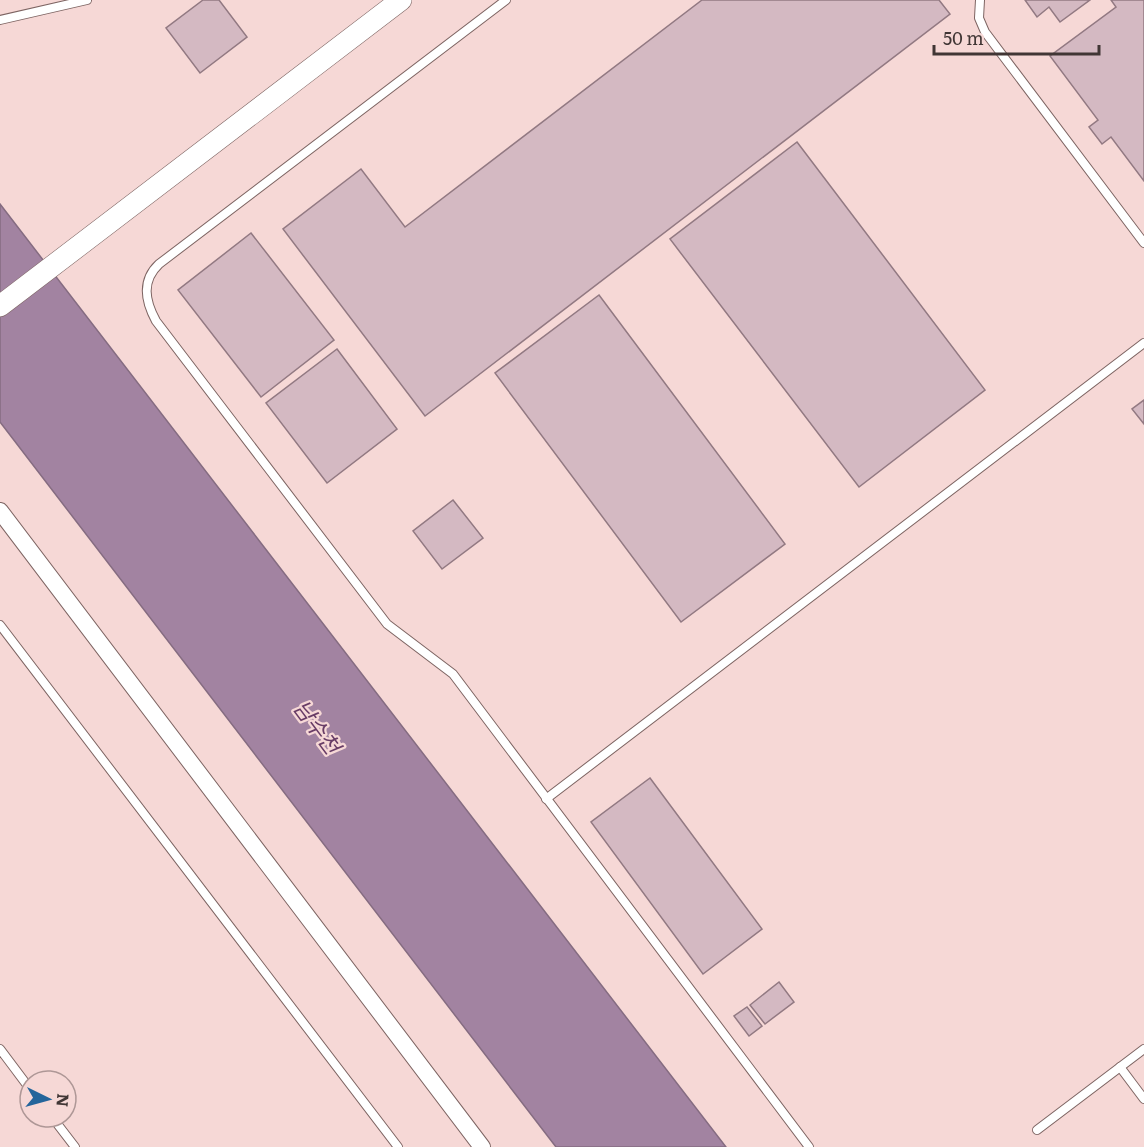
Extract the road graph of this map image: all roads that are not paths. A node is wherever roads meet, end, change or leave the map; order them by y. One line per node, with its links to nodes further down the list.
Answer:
1 (87, 0): 5 (lane)
2 (401, 0): 7 (street)
3 (506, 0): 11 (lane)
4 (980, 0): 6 (lane)
5 (0, 20)
6 (1144, 243)
7 (0, 306)
8 (1144, 343): 11 (lane)
9 (0, 511): 21 (street)
10 (0, 625): 20 (lane)
11 (546, 799): 22 (lane)
12 (0, 1049): 15 (lane)
13 (1144, 1049): 14 (lane)
14 (1120, 1067): 16 (lane); 18 (lane)
15 (18, 1073)
16 (1144, 1099)
17 (61, 1129): 19 (lane)
18 (1037, 1131)
19 (75, 1147)
20 (398, 1147)
21 (482, 1147)
22 (809, 1147)

